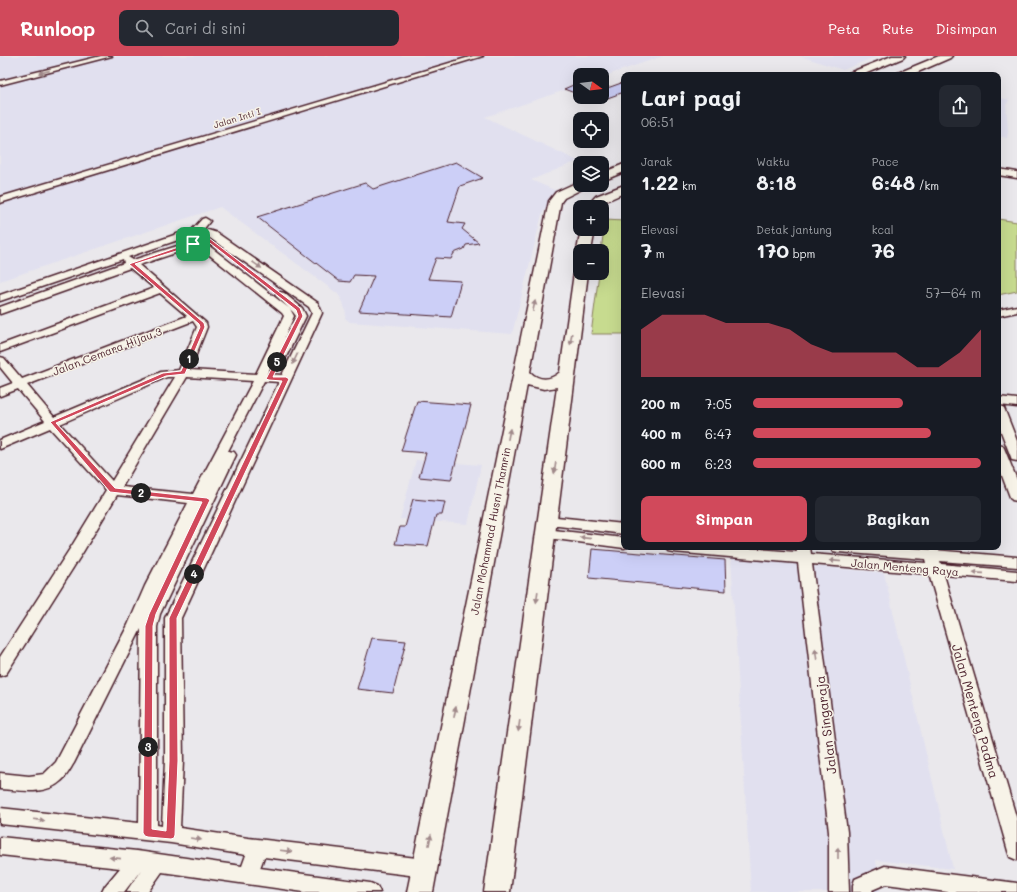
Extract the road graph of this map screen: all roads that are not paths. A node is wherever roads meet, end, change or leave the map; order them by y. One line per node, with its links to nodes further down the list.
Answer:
1 (78, 56): 6 (street)
2 (109, 56): 9 (street, one-way to 9)
3 (480, 56): 16 (street, Jalan Inti I)
4 (900, 56): 7 (street)
5 (947, 56): 8 (street)
6 (42, 65)
7 (860, 72)
8 (909, 72)
9 (0, 83)
10 (621, 169): 12 (street)
11 (1001, 172): 13 (street)
12 (609, 174)
13 (1017, 175)
14 (573, 188): 34 (street, Jalan Mohammad Husni Thamrin, one-way to 14)
15 (621, 190): 17 (street)
16 (0, 200)
17 (599, 200)
18 (205, 221): 19 (street)
19 (194, 238): 20 (street); 22 (street); 37 (street); 38 (street, one-way to 38)
20 (129, 262): 22 (street); 23 (street); 29 (street)
21 (580, 280): 36 (street, one-way to 36)
22 (38, 288): 24 (street); 26 (street)
23 (162, 289): 31 (street); 32 (street)
24 (0, 298)
25 (1017, 301): 27 (street)
26 (0, 304)
27 (1001, 304)
28 (1017, 309): 30 (street)
29 (0, 311)
30 (1001, 312)
31 (194, 317): 35 (street); 39 (street, Jalan Cemara Hijau 3)
32 (0, 349)
33 (0, 360): 39 (street)
34 (521, 372): 36 (street); 41 (street, Jalan Mohammad Husni Thamrin)
35 (183, 373): 37 (street); 46 (street); 50 (street)
36 (567, 374): 43 (street)
37 (264, 378): 38 (street); 52 (street)
38 (286, 379): 53 (street)
39 (21, 384): 40 (street, Jalan Cemara Hijau 3); 46 (street)
40 (0, 392)
41 (516, 399): 43 (street); 74 (street, Jalan Mohammad Husni Thamrin, one-way to 41)
42 (1001, 401): 44 (street)
43 (564, 402): 54 (street, one-way to 54)
44 (1017, 403)
45 (1001, 416): 49 (street)
46 (53, 422): 47 (street); 50 (street)
47 (0, 444)
48 (1001, 456): 51 (street)
49 (1017, 457)
50 (113, 490): 52 (street); 64 (street)
51 (1017, 497)
52 (202, 500): 53 (street); 63 (street)
53 (227, 502): 68 (street)
54 (546, 528): 55 (street); 56 (street, one-way to 54); 80 (street, one-way to 80)
55 (621, 529)
56 (621, 542)
57 (738, 550): 59 (street, Jalan Menteng Raya)
58 (857, 550): 60 (street, Jalan Menteng Raya)
59 (804, 553): 60 (street, Jalan Menteng Raya, one-way to 59); 81 (street, Jalan Singaraja, one-way to 59)
60 (933, 562): 61 (street, Jalan Menteng Raya); 62 (street, Jalan Menteng Raya, one-way to 60); 71 (street, Jalan Menteng Padma)
61 (1017, 562)
62 (1017, 576)
63 (145, 619): 65 (street); 67 (street)
64 (0, 670)
65 (0, 781)
66 (0, 816): 67 (street, one-way to 67)
67 (148, 833): 68 (street)
68 (171, 835): 70 (street, one-way to 70)
69 (0, 846): 72 (street, one-way to 69)
70 (258, 848): 74 (street, one-way to 74); 75 (street)
71 (1017, 851)
72 (137, 860): 73 (street); 76 (street)
73 (158, 863): 75 (street); 77 (street)
74 (425, 868): 79 (street, Jalan Mohammad Husni Thamrin)
75 (248, 874): 78 (street)
76 (112, 892)
77 (136, 892)
78 (370, 892)
79 (420, 892)
80 (497, 892)
81 (839, 892)
82 (863, 892): 83 (street)
83 (1017, 892)

